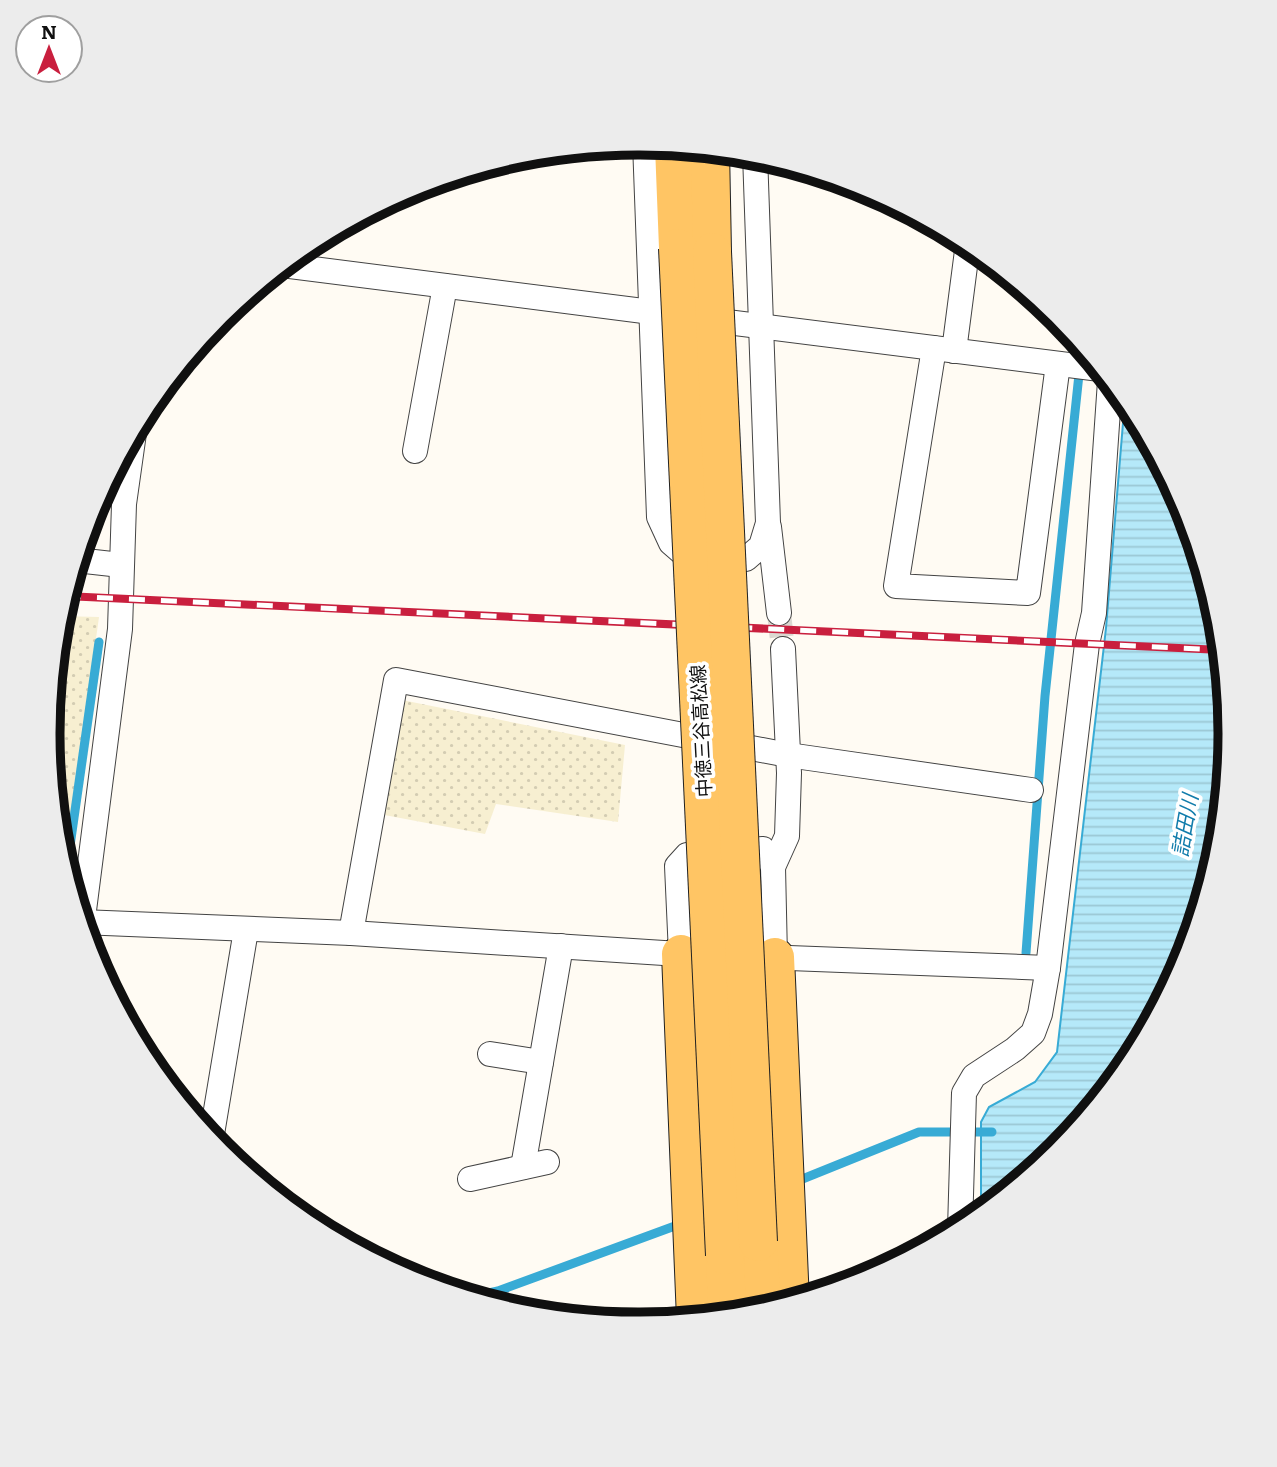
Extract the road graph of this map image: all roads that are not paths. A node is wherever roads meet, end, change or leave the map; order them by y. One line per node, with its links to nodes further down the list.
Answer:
1 (645, 155): 9 (street)
2 (676, 156): 5 (main road, 中徳三谷高松線)
3 (709, 159): 5 (main road, 中徳三谷高松線)
4 (756, 167): 10 (street)
5 (695, 250): 38 (main road, 中徳三谷高松線, bridge)
6 (965, 256): 11 (street)
7 (296, 267): 8 (street)
8 (444, 286): 9 (street); 15 (street)
9 (651, 312): 10 (street); 17 (street)
10 (762, 327): 11 (street); 17 (street)
11 (944, 349): 12 (street); 12 (street)
12 (1058, 363): 13 (street)
13 (1086, 367)
14 (1109, 396): 32 (street)
15 (415, 452)
16 (131, 455): 19 (street)
17 (768, 523): 20 (street)
18 (86, 561): 19 (street)
19 (121, 565): 25 (street)
20 (779, 613)
21 (783, 649): 22 (street)
22 (788, 755): 23 (street); 24 (street); 28 (street)
23 (1031, 790)
24 (773, 867): 30 (street); 31 (street)
25 (85, 902)
26 (91, 923): 27 (street)
27 (246, 930): 28 (street); 35 (street)
28 (351, 933): 29 (street)
29 (561, 946): 30 (street); 34 (street)
30 (681, 954): 31 (street); 42 (main road)
31 (775, 957): 32 (street); 39 (main road)
32 (1048, 968): 37 (street)
33 (490, 1054): 34 (street)
34 (541, 1062): 36 (street)
35 (213, 1126)
36 (470, 1180)
37 (960, 1215)
38 (742, 1248): 40 (main road, 中徳三谷高松線); 41 (main road, 中徳三谷高松線)
39 (790, 1293)
40 (758, 1299)
41 (729, 1305)
42 (696, 1309)

